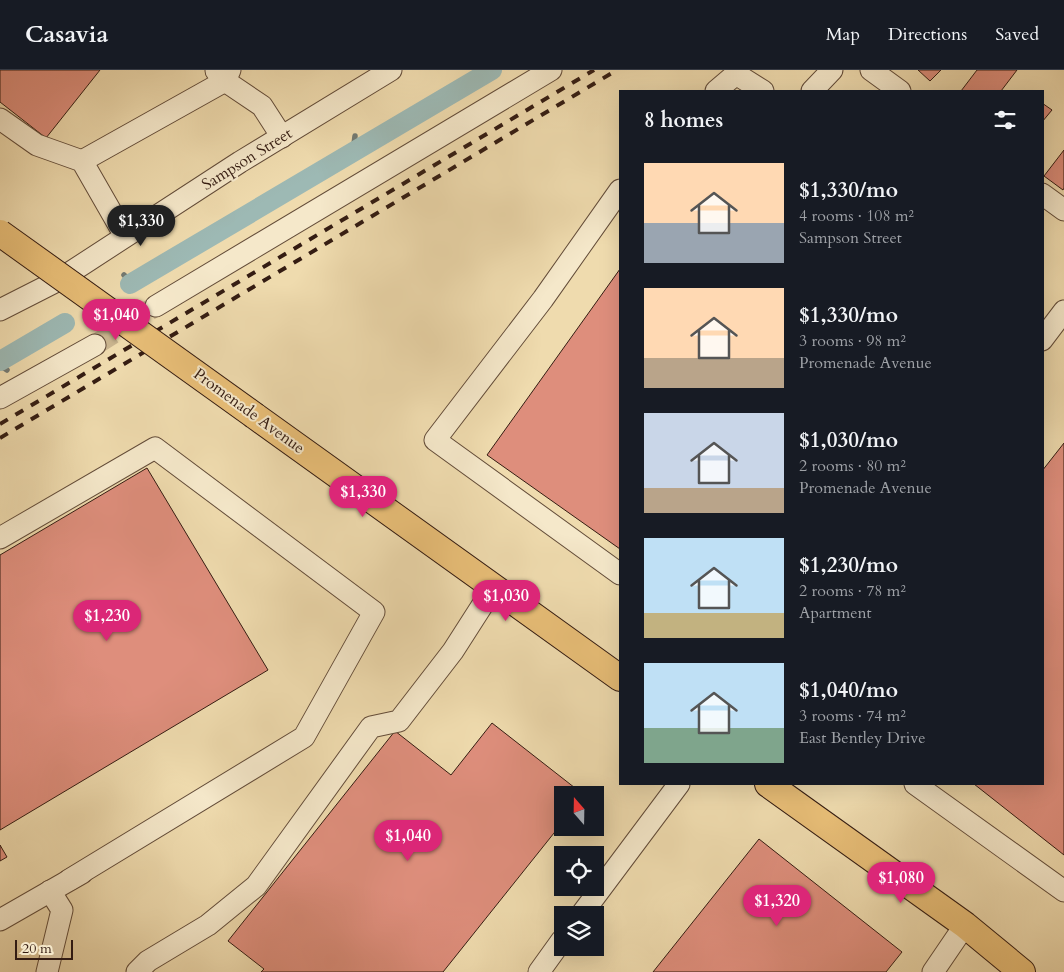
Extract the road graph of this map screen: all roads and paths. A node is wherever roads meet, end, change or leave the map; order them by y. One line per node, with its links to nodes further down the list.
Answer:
1 (391, 70): 11 (street, Sampson Street)
2 (550, 70): 18 (street)
3 (832, 70): 8 (street)
4 (871, 70): 9 (street)
5 (223, 74): 11 (street); 12 (street)
6 (717, 90): 7 (street)
7 (761, 90)
8 (813, 90)
9 (899, 90)
10 (0, 119): 12 (street)
11 (282, 137): 17 (street, Sampson Street)
12 (82, 162): 17 (street)
13 (619, 191): 25 (street)
14 (1044, 195): 15 (street)
15 (1064, 210)
16 (0, 233): 26 (main road, Promenade Avenue, bridge)
17 (125, 236): 19 (street, Sampson Street)
18 (156, 306)
19 (0, 310)
20 (1064, 311): 21 (street)
21 (1044, 337)
22 (95, 345): 23 (street)
23 (0, 398)
24 (0, 538): 32 (street)
25 (619, 573)
26 (494, 587): 27 (main road, Promenade Avenue); 38 (street)
27 (619, 677)
28 (677, 785): 33 (street)
29 (769, 785): 35 (main road)
30 (915, 785): 31 (street)
31 (1064, 891)
32 (50, 892): 34 (street); 37 (street)
33 (588, 906)
34 (0, 920)
35 (965, 925): 40 (street); 41 (main road)
36 (554, 951): 39 (street)
37 (46, 972)
38 (137, 972)
39 (539, 972)
40 (933, 972)
41 (1022, 972)

